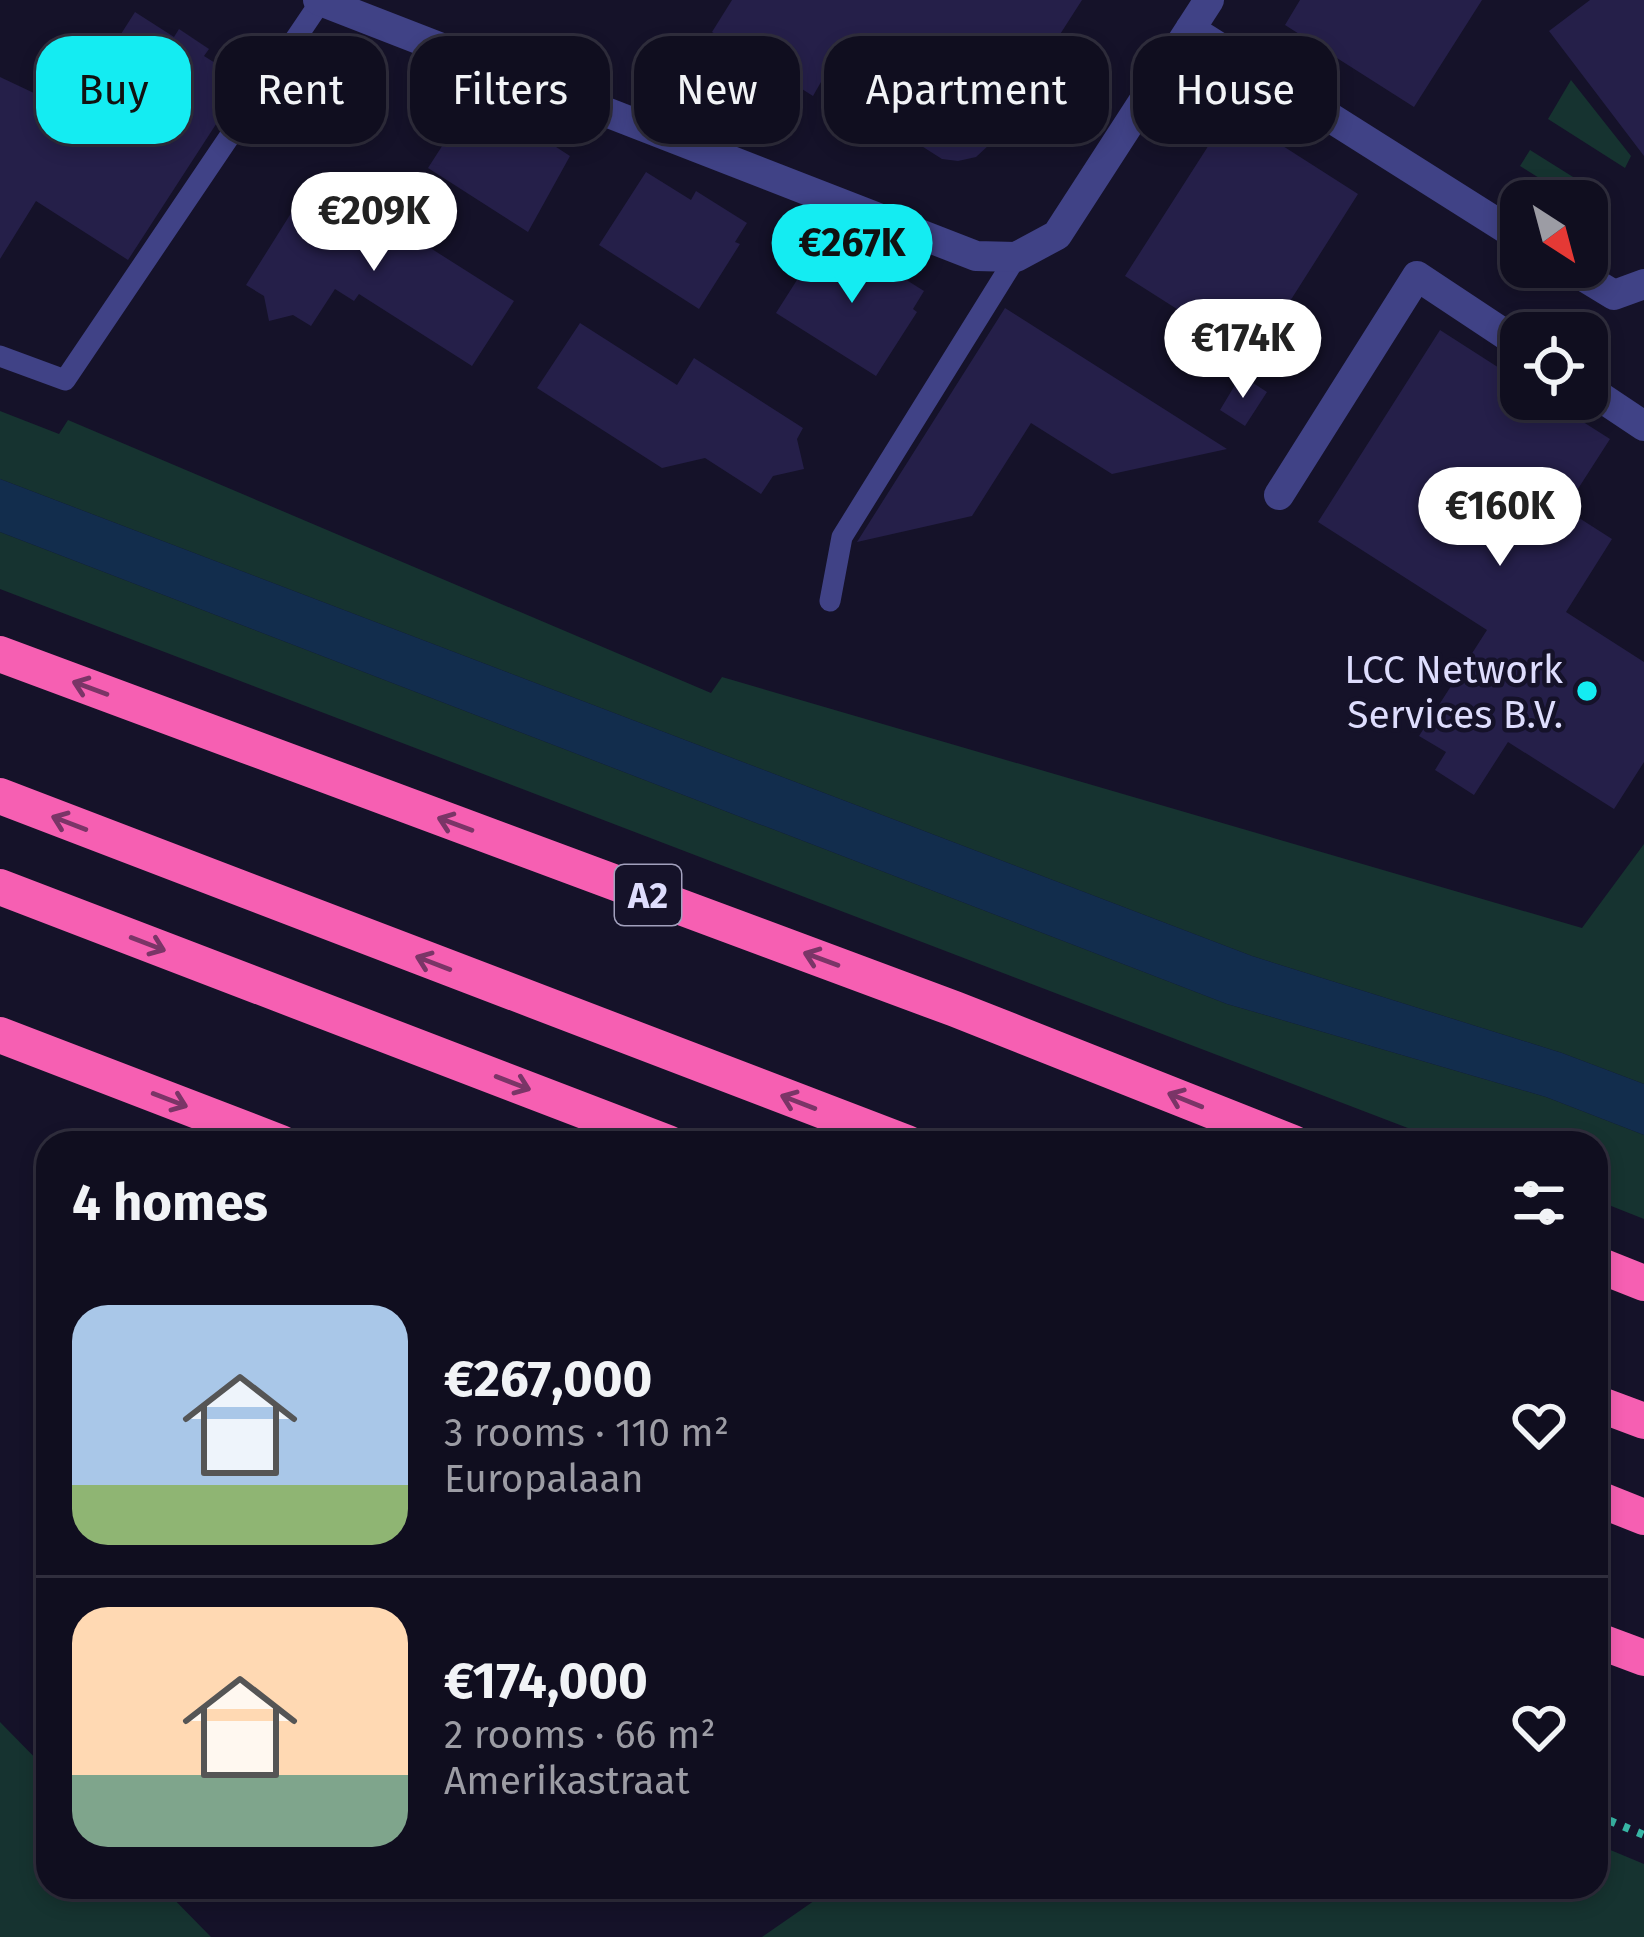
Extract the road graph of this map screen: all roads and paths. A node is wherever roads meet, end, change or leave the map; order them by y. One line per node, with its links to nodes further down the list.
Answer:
1 (1209, 0): 3 (street)
2 (320, 1): 5 (street); 9 (lane)
3 (1190, 29): 4 (street); 5 (street)
4 (1500, 225)
5 (1016, 257): 13 (lane)
6 (1644, 284): 7 (street)
7 (1602, 288)
8 (1500, 331): 12 (street)
9 (0, 356)
10 (1608, 402): 11 (street)
11 (1644, 426)
12 (1279, 495)
13 (830, 601)
14 (0, 654): 21 (highway, A2, one-way to 14)
15 (0, 796): 20 (highway, one-way to 15)
16 (0, 887): 19 (highway, one-way to 19)
17 (0, 1035): 18 (highway, one-way to 18)
18 (250, 1131)
19 (637, 1131)
20 (877, 1131)
21 (1263, 1131)
22 (1608, 1268): 23 (highway)
23 (1644, 1282)
24 (1608, 1408): 25 (highway)
25 (1644, 1421)
26 (1608, 1503): 27 (highway)
27 (1644, 1517)
28 (1608, 1644): 29 (highway)
29 (1644, 1658)
30 (1608, 1820): 31 (path)
31 (1644, 1835)

